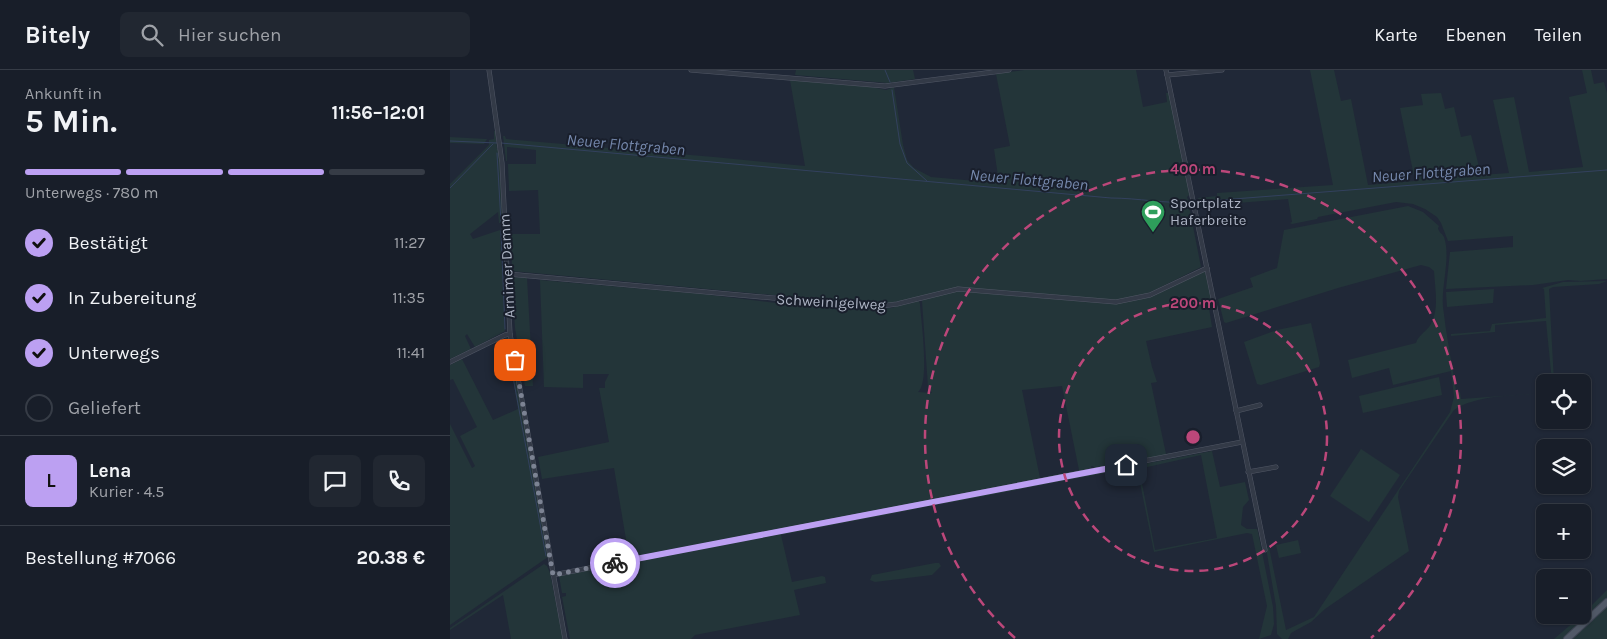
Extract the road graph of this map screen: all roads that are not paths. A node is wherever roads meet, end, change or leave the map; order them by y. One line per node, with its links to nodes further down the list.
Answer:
1 (489, 70): 7 (street, Arnimer Damm)
2 (691, 70): 3 (street)
3 (1008, 70)
4 (1222, 70): 5 (street)
5 (1167, 72): 6 (street)
6 (1207, 268): 7 (street, Schweinigelweg); 11 (street)
7 (507, 274): 8 (street, Arnimer Damm)
8 (510, 334): 9 (street); 16 (street, Arnimer Damm)
9 (450, 362)
10 (1260, 405): 11 (street)
11 (1236, 411): 12 (street)
12 (1242, 442): 14 (street); 16 (street)
13 (1276, 467): 14 (street)
14 (1248, 472): 15 (street)
15 (1265, 550)
16 (553, 575): 18 (street, Arnimer Damm)
17 (1607, 602): 19 (main road)
18 (565, 639)
19 (1567, 639)

